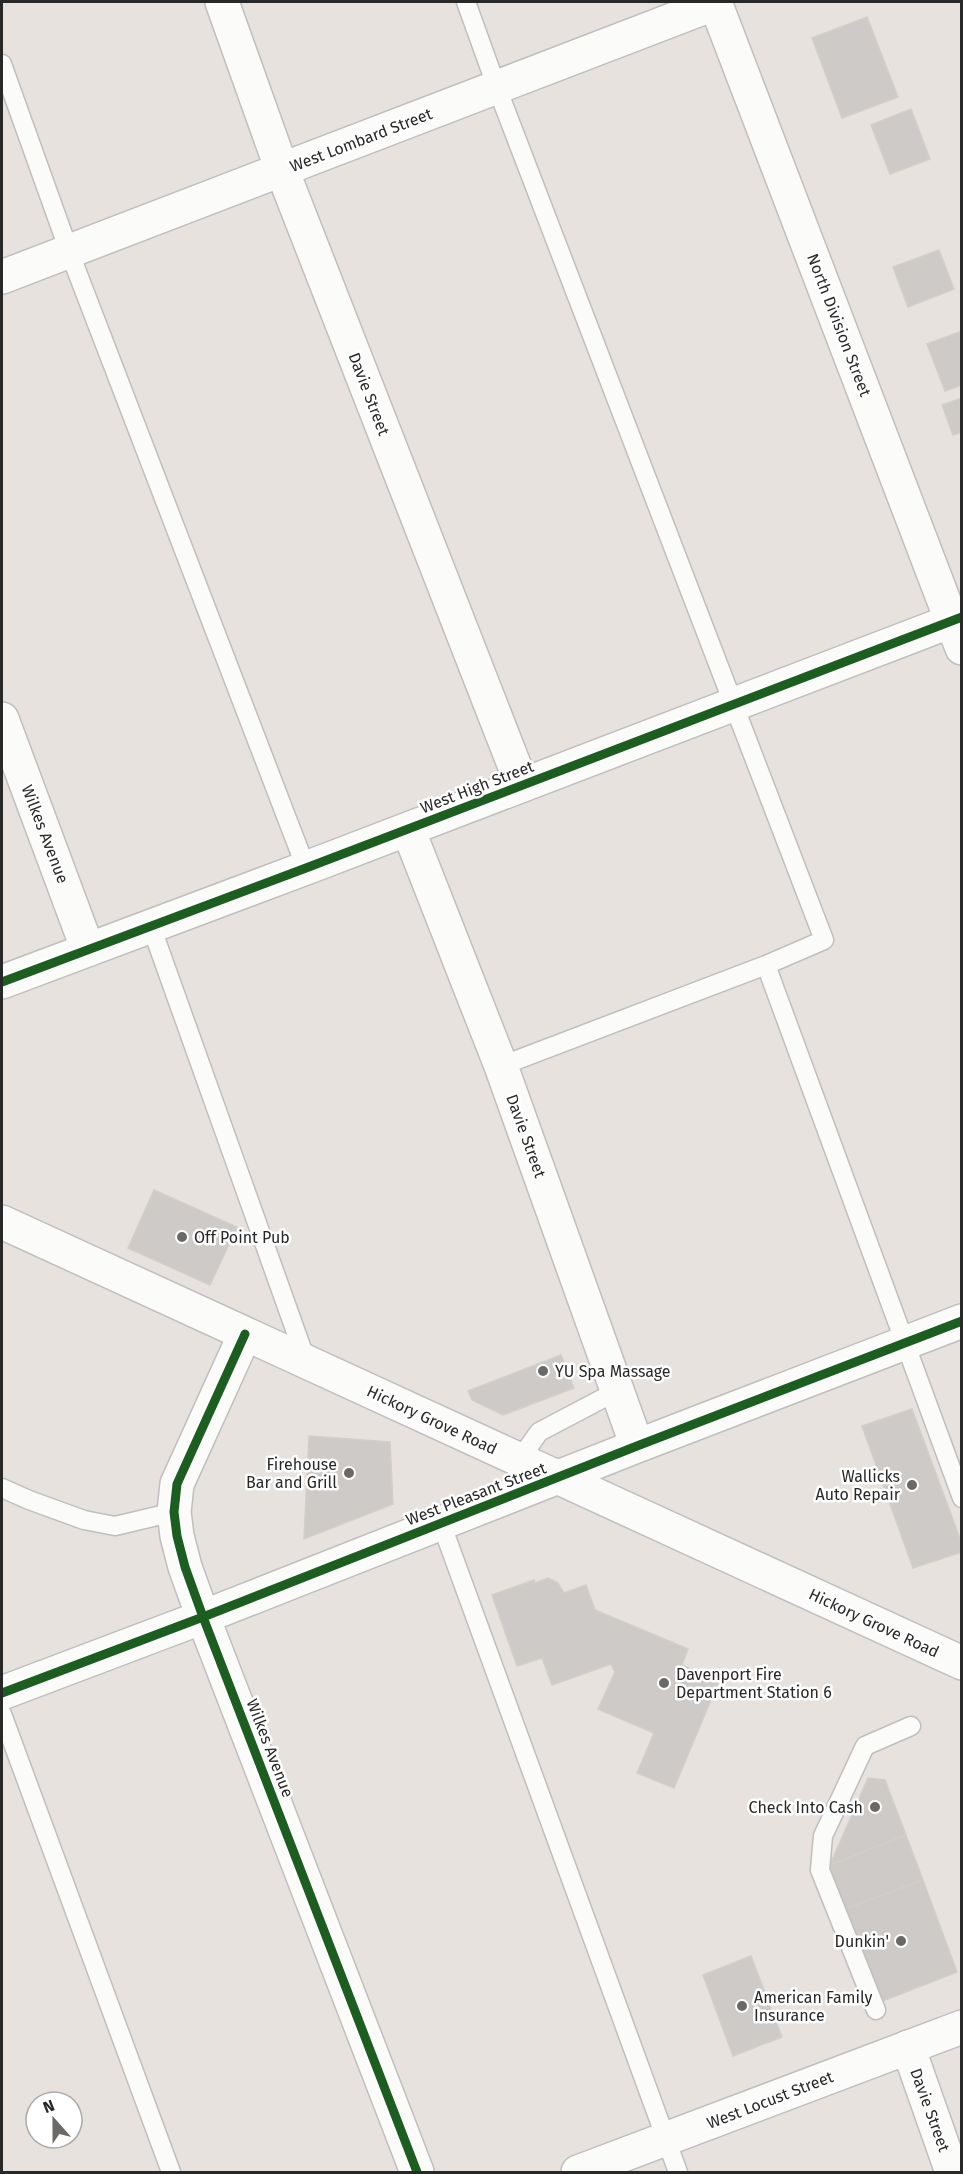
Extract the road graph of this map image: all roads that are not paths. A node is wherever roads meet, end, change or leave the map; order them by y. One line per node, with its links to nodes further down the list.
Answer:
1 (222, 2): 6 (street, Davie Street)
2 (466, 2): 5 (lane)
3 (717, 2): 5 (street, West Lombard Street); 9 (street, North Division Street)
4 (2, 64): 7 (lane)
5 (497, 88): 6 (street, West Lombard Street); 10 (lane)
6 (282, 170): 7 (street, West Lombard Street); 12 (street, Davie Street)
7 (69, 251): 8 (street, West Lombard Street); 14 (lane)
8 (2, 277)
9 (958, 629): 10 (street, West High Street)
10 (733, 705): 12 (street, West High Street); 17 (lane)
11 (2, 719): 16 (street, Wilkes Avenue)
12 (522, 785): 13 (street, West High Street)
13 (408, 829): 14 (street, West High Street); 19 (street, Davie Street)
14 (306, 868): 15 (street, West High Street)
15 (151, 926): 16 (street, West High Street); 24 (lane)
16 (88, 950): 18 (street, West High Street)
17 (766, 965): 19 (lane); 23 (lane)
18 (2, 982)
19 (501, 1066): 25 (street, Davie Street)
20 (2, 1222): 22 (street, Hickory Grove Road)
21 (962, 1321): 23 (street, West Pleasant Street)
22 (245, 1334): 24 (street, Hickory Grove Road); 31 (street, Wilkes Avenue)
23 (905, 1343): 26 (street, West Pleasant Street); 30 (lane)
24 (307, 1363): 27 (street, Hickory Grove Road)
25 (617, 1391): 26 (street, Davie Street); 27 (lane)
26 (637, 1446): 28 (street, West Pleasant Street)
27 (520, 1460): 28 (street, Hickory Grove Road)
28 (559, 1478): 32 (street, West Pleasant Street); 34 (street, Hickory Grove Road)
29 (2, 1488): 31 (lane)
30 (962, 1498)
31 (174, 1512): 33 (street, Wilkes Avenue)
32 (441, 1523): 33 (street, West Pleasant Street); 41 (lane)
33 (203, 1617): 35 (street, West Pleasant Street); 43 (street, Wilkes Avenue)
34 (962, 1663)
35 (2, 1693)
36 (2, 1714): 42 (lane)
37 (911, 1726): 38 (lane)
38 (876, 2010)
39 (962, 2027): 40 (street, West Locust Street)
40 (908, 2047): 41 (street, West Locust Street); 46 (street, Davie Street)
41 (665, 2139): 44 (street, West Locust Street); 45 (lane)
42 (171, 2172)
43 (417, 2172)
44 (578, 2172)
45 (678, 2172)
46 (952, 2172)

